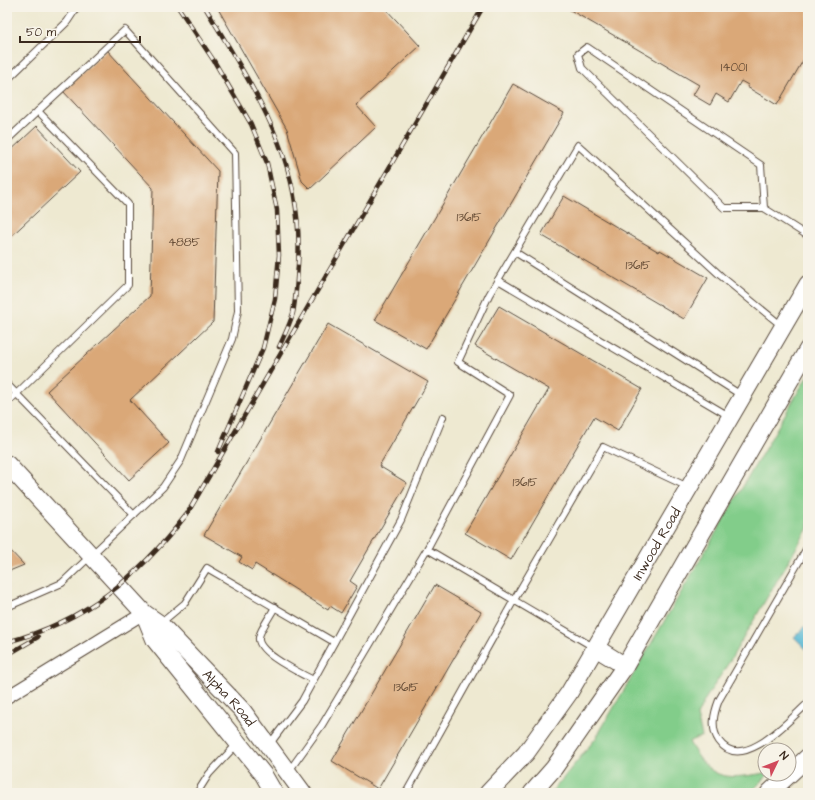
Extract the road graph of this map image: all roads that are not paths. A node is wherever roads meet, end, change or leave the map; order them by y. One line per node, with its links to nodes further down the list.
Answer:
1 (77, 7): 2 (lane)
2 (7, 80)
3 (38, 111): 4 (lane); 13 (lane); 20 (lane)
4 (7, 140)
5 (764, 208): 5 (lane); 6 (lane)
6 (808, 236)
7 (515, 252): 8 (lane); 10 (lane); 14 (lane)
8 (498, 280): 16 (lane); 22 (lane)
9 (808, 284): 10 (main road, Inwood Road)
10 (783, 326): 14 (main road, Inwood Road)
11 (808, 349): 31 (main road)
12 (7, 384): 13 (lane)
13 (17, 394): 15 (lane); 20 (lane)
14 (743, 396): 16 (main road, Inwood Road)
15 (7, 403)
16 (731, 416): 19 (main road, Inwood Road)
17 (443, 417): 29 (lane)
18 (7, 464): 23 (main road, Alpha Road)
19 (689, 488): 24 (lane); 30 (main road, Inwood Road)
20 (134, 515): 23 (lane)
21 (808, 546): 34 (lane)
22 (427, 548): 24 (lane); 39 (lane)
23 (92, 556): 25 (lane); 27 (main road, Alpha Road)
24 (514, 600): 30 (lane); 43 (lane)
25 (7, 607)
26 (276, 607): 28 (lane); 29 (lane); 32 (lane)
27 (144, 613): 28 (main road, Alpha Road); 33 (street); 36 (main road, Alpha Road)
28 (160, 624): 35 (main road, Alpha Road)
29 (334, 642): 32 (lane)
30 (596, 648): 31 (main road); 44 (main road, Inwood Road)
31 (624, 666): 45 (main road)
32 (313, 680): 37 (lane)
33 (7, 697)
34 (808, 703)
35 (257, 729): 36 (main road); 37 (main road, Alpha Road)
36 (238, 742): 40 (lane); 41 (main road, Alpha Road)
37 (269, 745): 39 (main road, Alpha Road)
38 (808, 757): 46 (main road)
39 (289, 772): 42 (main road, Alpha Road)
40 (197, 793)
41 (274, 793)
42 (303, 793)
43 (406, 793)
44 (488, 793)
45 (532, 793)
46 (769, 793)

